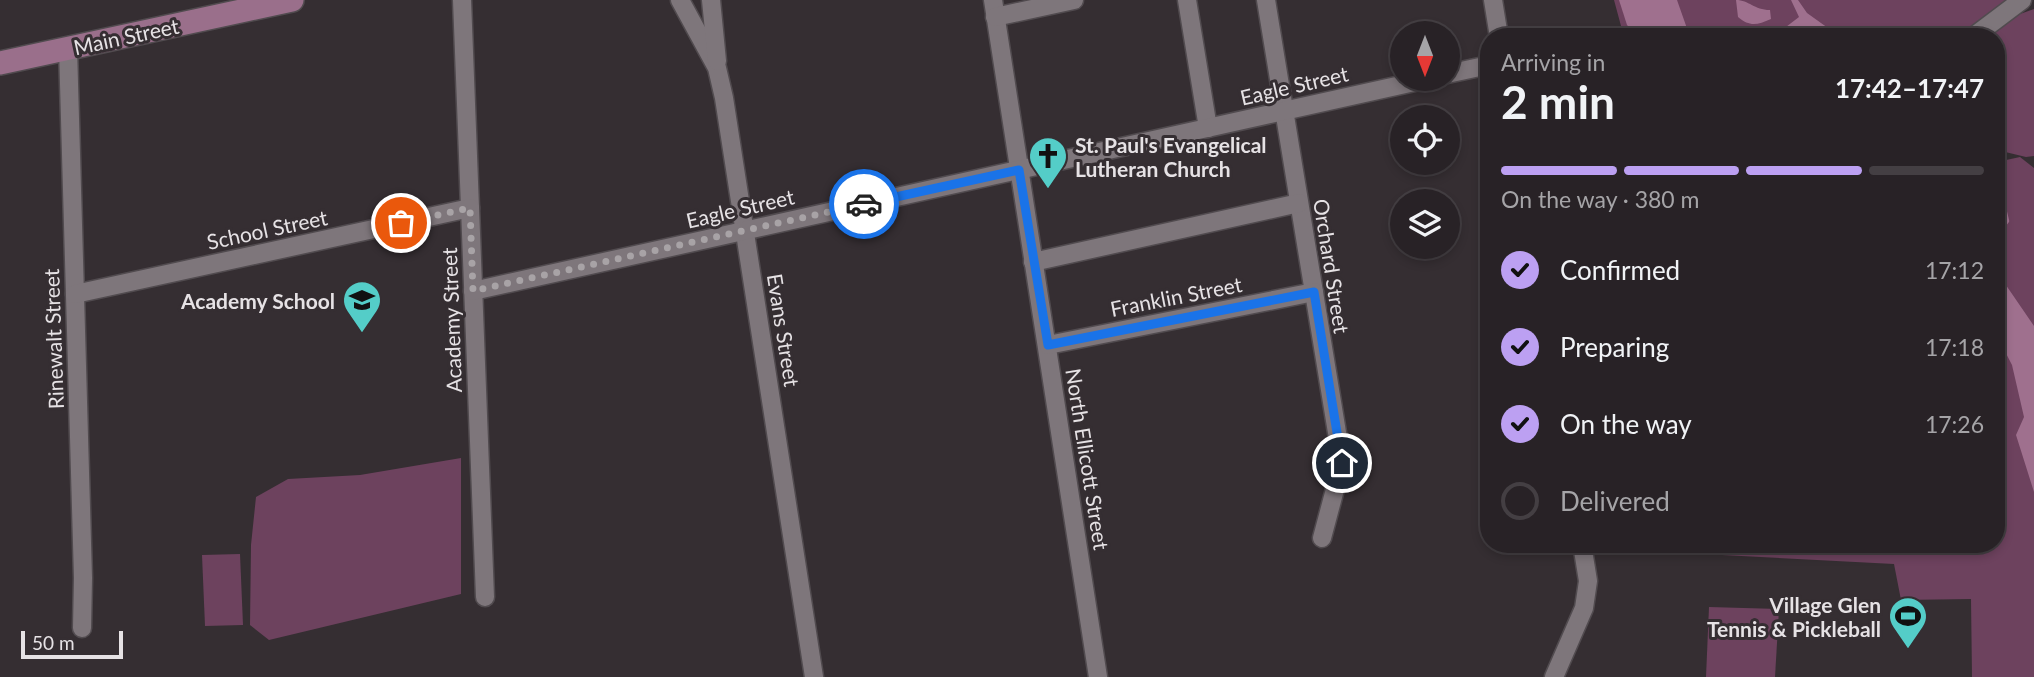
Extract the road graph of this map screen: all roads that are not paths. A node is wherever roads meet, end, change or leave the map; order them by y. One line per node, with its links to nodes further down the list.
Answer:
1 (292, 0): 10 (main road, Main Street)
2 (462, 0): 24 (street, Academy Street)
3 (680, 0): 17 (street, Evans Street)
4 (711, 0): 17 (street)
5 (1074, 0): 11 (street)
6 (1187, 0): 21 (street)
7 (1266, 0): 20 (street, Orchard Street)
8 (1493, 0): 12 (street)
9 (2022, 0): 13 (street)
10 (266, 3): 14 (main road, Main Street)
11 (994, 8): 22 (street, North Ellicott Street)
12 (1498, 28)
13 (1985, 28)
14 (68, 48): 15 (main road, Main Street); 29 (street, Rinewalt Street)
15 (0, 63)
16 (1480, 67): 18 (street)
17 (717, 68): 25 (street, Evans Street)
18 (1460, 72)
19 (1390, 87): 20 (street, Eagle Street)
20 (1283, 111): 21 (street, Eagle Street); 23 (street, Orchard Street)
21 (1208, 128): 22 (street, Eagle Street)
22 (1019, 170): 25 (street, Eagle Street); 26 (street, North Ellicott Street)
23 (1299, 202): 26 (street); 28 (street, Orchard Street)
24 (470, 208): 27 (street, Academy Street); 29 (street, School Street)
25 (746, 230): 27 (street, Eagle Street); 35 (street, Evans Street)
26 (1034, 262): 30 (street, North Ellicott Street)
27 (473, 291): 33 (street, Academy Street)
28 (1314, 292): 30 (street, Franklin Street); 31 (street, Orchard Street)
29 (75, 294): 34 (street, Rinewalt Street)
30 (1048, 345): 36 (street, North Ellicott Street)
31 (1322, 538)
32 (1583, 553): 37 (street)
33 (485, 597)
34 (82, 628)
35 (814, 677)
36 (1098, 677)
37 (1554, 677)

